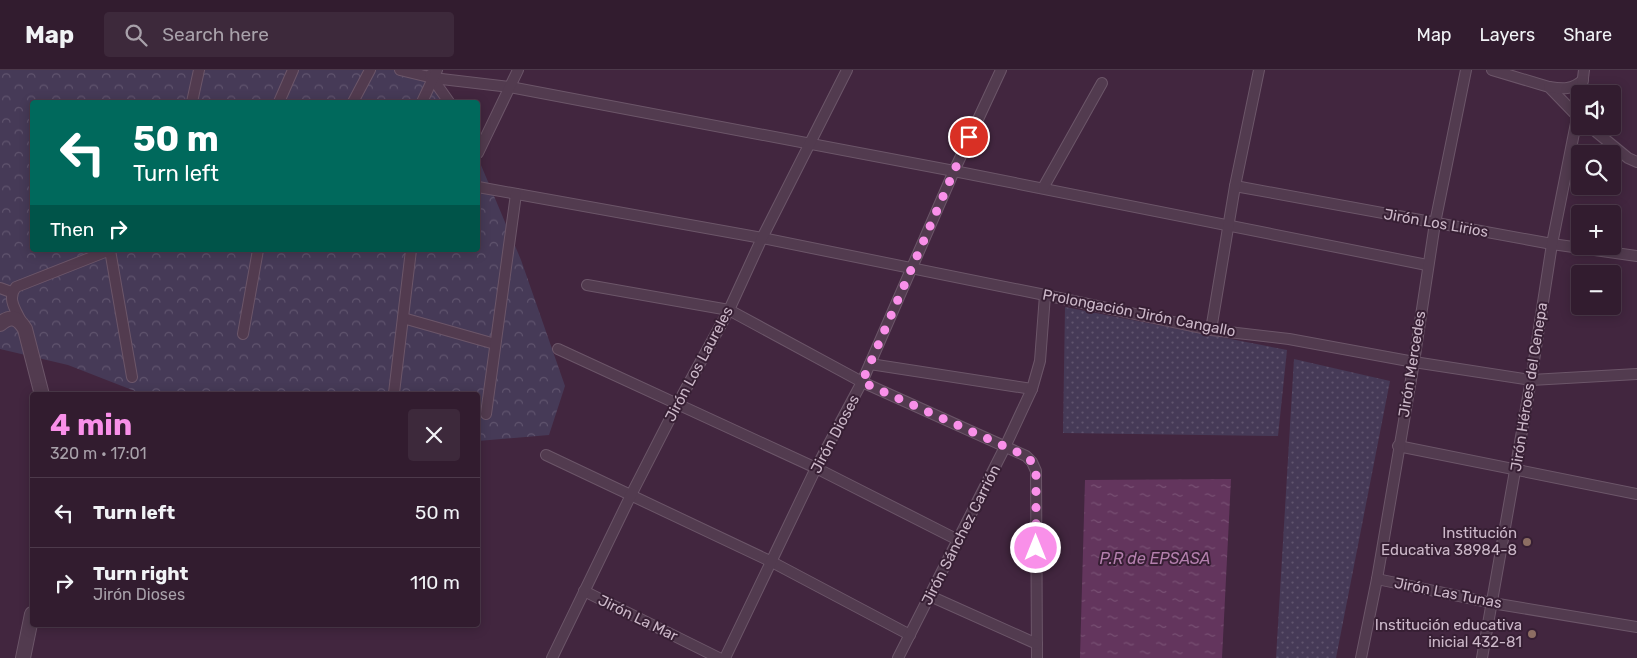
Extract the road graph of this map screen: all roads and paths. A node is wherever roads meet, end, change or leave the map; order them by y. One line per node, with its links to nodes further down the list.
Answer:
1 (199, 70): 16 (street)
2 (292, 70): 17 (street)
3 (370, 70): 18 (street)
4 (400, 70): 11 (street)
5 (518, 70): 14 (street)
6 (846, 70): 24 (street, Jirón Los Laureles)
7 (1001, 70): 27 (street, Jirón Dioses)
8 (1259, 70): 28 (street)
9 (1466, 70): 32 (street, Jirón Mercedes)
10 (1492, 70): 15 (street)
11 (432, 73): 14 (street); 19 (street); 20 (street)
12 (1584, 75): 15 (street)
13 (1102, 83): 30 (street)
14 (510, 87): 24 (street); 25 (street)
15 (1549, 87): 21 (street)
16 (192, 100)
17 (280, 100)
18 (354, 100)
19 (423, 100)
20 (449, 100)
21 (1571, 110)
22 (1575, 135): 35 (street, Jirón Héroes del Cenepa)
23 (1600, 135): 26 (street)
24 (810, 144): 27 (street); 34 (street, Jirón Los Laureles)
25 (480, 146)
26 (1637, 162)
27 (954, 170): 30 (street); 42 (street, Jirón Dioses)
28 (1235, 186): 32 (street, Jirón Los Lirios); 33 (street)
29 (480, 187): 31 (street, Prolongación Jirón Cangallo)
30 (1043, 188): 33 (street)
31 (516, 194): 34 (street, Prolongación Jirón Cangallo); 53 (street)
32 (1435, 223): 35 (street, Jirón Los Lirios); 41 (street, Jirón Mercedes)
33 (1228, 225): 41 (street); 51 (street)
34 (762, 238): 42 (street, Prolongación Jirón Cangallo); 47 (street, Jirón Los Laureles)
35 (1552, 244): 40 (street, Jirón Los Lirios); 59 (street, Jirón Héroes del Cenepa)
36 (105, 252): 45 (street)
37 (110, 252): 58 (street)
38 (258, 252): 52 (street)
39 (411, 252): 48 (street)
40 (1637, 256)
41 (1427, 265): 55 (street, Jirón Mercedes)
42 (913, 268): 46 (street, Prolongación Jirón Cangallo); 56 (street, Jirón Dioses)
43 (587, 286): 47 (street)
44 (0, 288): 45 (street)
45 (11, 292): 49 (street)
46 (1045, 295): 51 (street, Prolongación Jirón Cangallo); 61 (street, Jirón Sánchez Carrión)
47 (729, 310): 60 (street); 64 (street, Jirón Los Laureles)
48 (403, 318): 53 (street); 63 (street)
49 (21, 321): 50 (street); 62 (street)
50 (0, 324)
51 (1210, 330): 55 (street, Prolongación Jirón Cangallo)
52 (243, 334)
53 (495, 344): 65 (street)
54 (558, 349): 64 (street)
55 (1414, 362): 59 (street, Prolongación Jirón Cangallo); 66 (street, Jirón Mercedes)
56 (870, 364): 60 (street, Jirón Dioses); 61 (street)
57 (1637, 374): 59 (street, Prolongación Jirón Cangallo)
58 (132, 377)
59 (1531, 380): 70 (street, Jirón Héroes del Cenepa)
60 (862, 382): 67 (street); 69 (street, Jirón Dioses)
61 (1032, 389): 67 (street, Jirón Sánchez Carrión)
62 (41, 392)
63 (394, 392)
64 (677, 405): 69 (street); 72 (street, Jirón Los Laureles)
65 (486, 414)
66 (1398, 446): 70 (street); 75 (street, Jirón Mercedes)
67 (1005, 447): 73 (street, Jirón Sánchez Carrión); 82 (street)
68 (546, 455): 72 (street)
69 (816, 468): 73 (street); 74 (street, Jirón Dioses)
70 (1515, 471): 71 (street); 78 (street, Jirón Héroes del Cenepa)
71 (1637, 494)
72 (631, 495): 74 (street); 76 (street, Jirón Los Laureles)
73 (958, 540): 77 (street, Jirón Sánchez Carrión)
74 (772, 562): 81 (street); 86 (street, Jirón Dioses)
75 (1377, 579): 78 (street, Jirón Las Tunas); 89 (street, Jirón Mercedes)
76 (584, 591): 84 (street, Jirón Los Laureles); 85 (street, Jirón La Mar)
77 (930, 596): 81 (street, Jirón Sánchez Carrión); 82 (street)
78 (1492, 603): 80 (street, Jirón Las Tunas); 90 (street, Jirón Héroes del Cenepa)
79 (30, 624): 83 (street)
80 (1637, 627)
81 (910, 636): 87 (street, Jirón Sánchez Carrión)
82 (1037, 644): 88 (street)
83 (23, 658)
84 (552, 658)
85 (719, 658)
86 (725, 658)
87 (898, 658)
88 (1037, 658)
89 (1361, 658)
90 (1482, 658)

